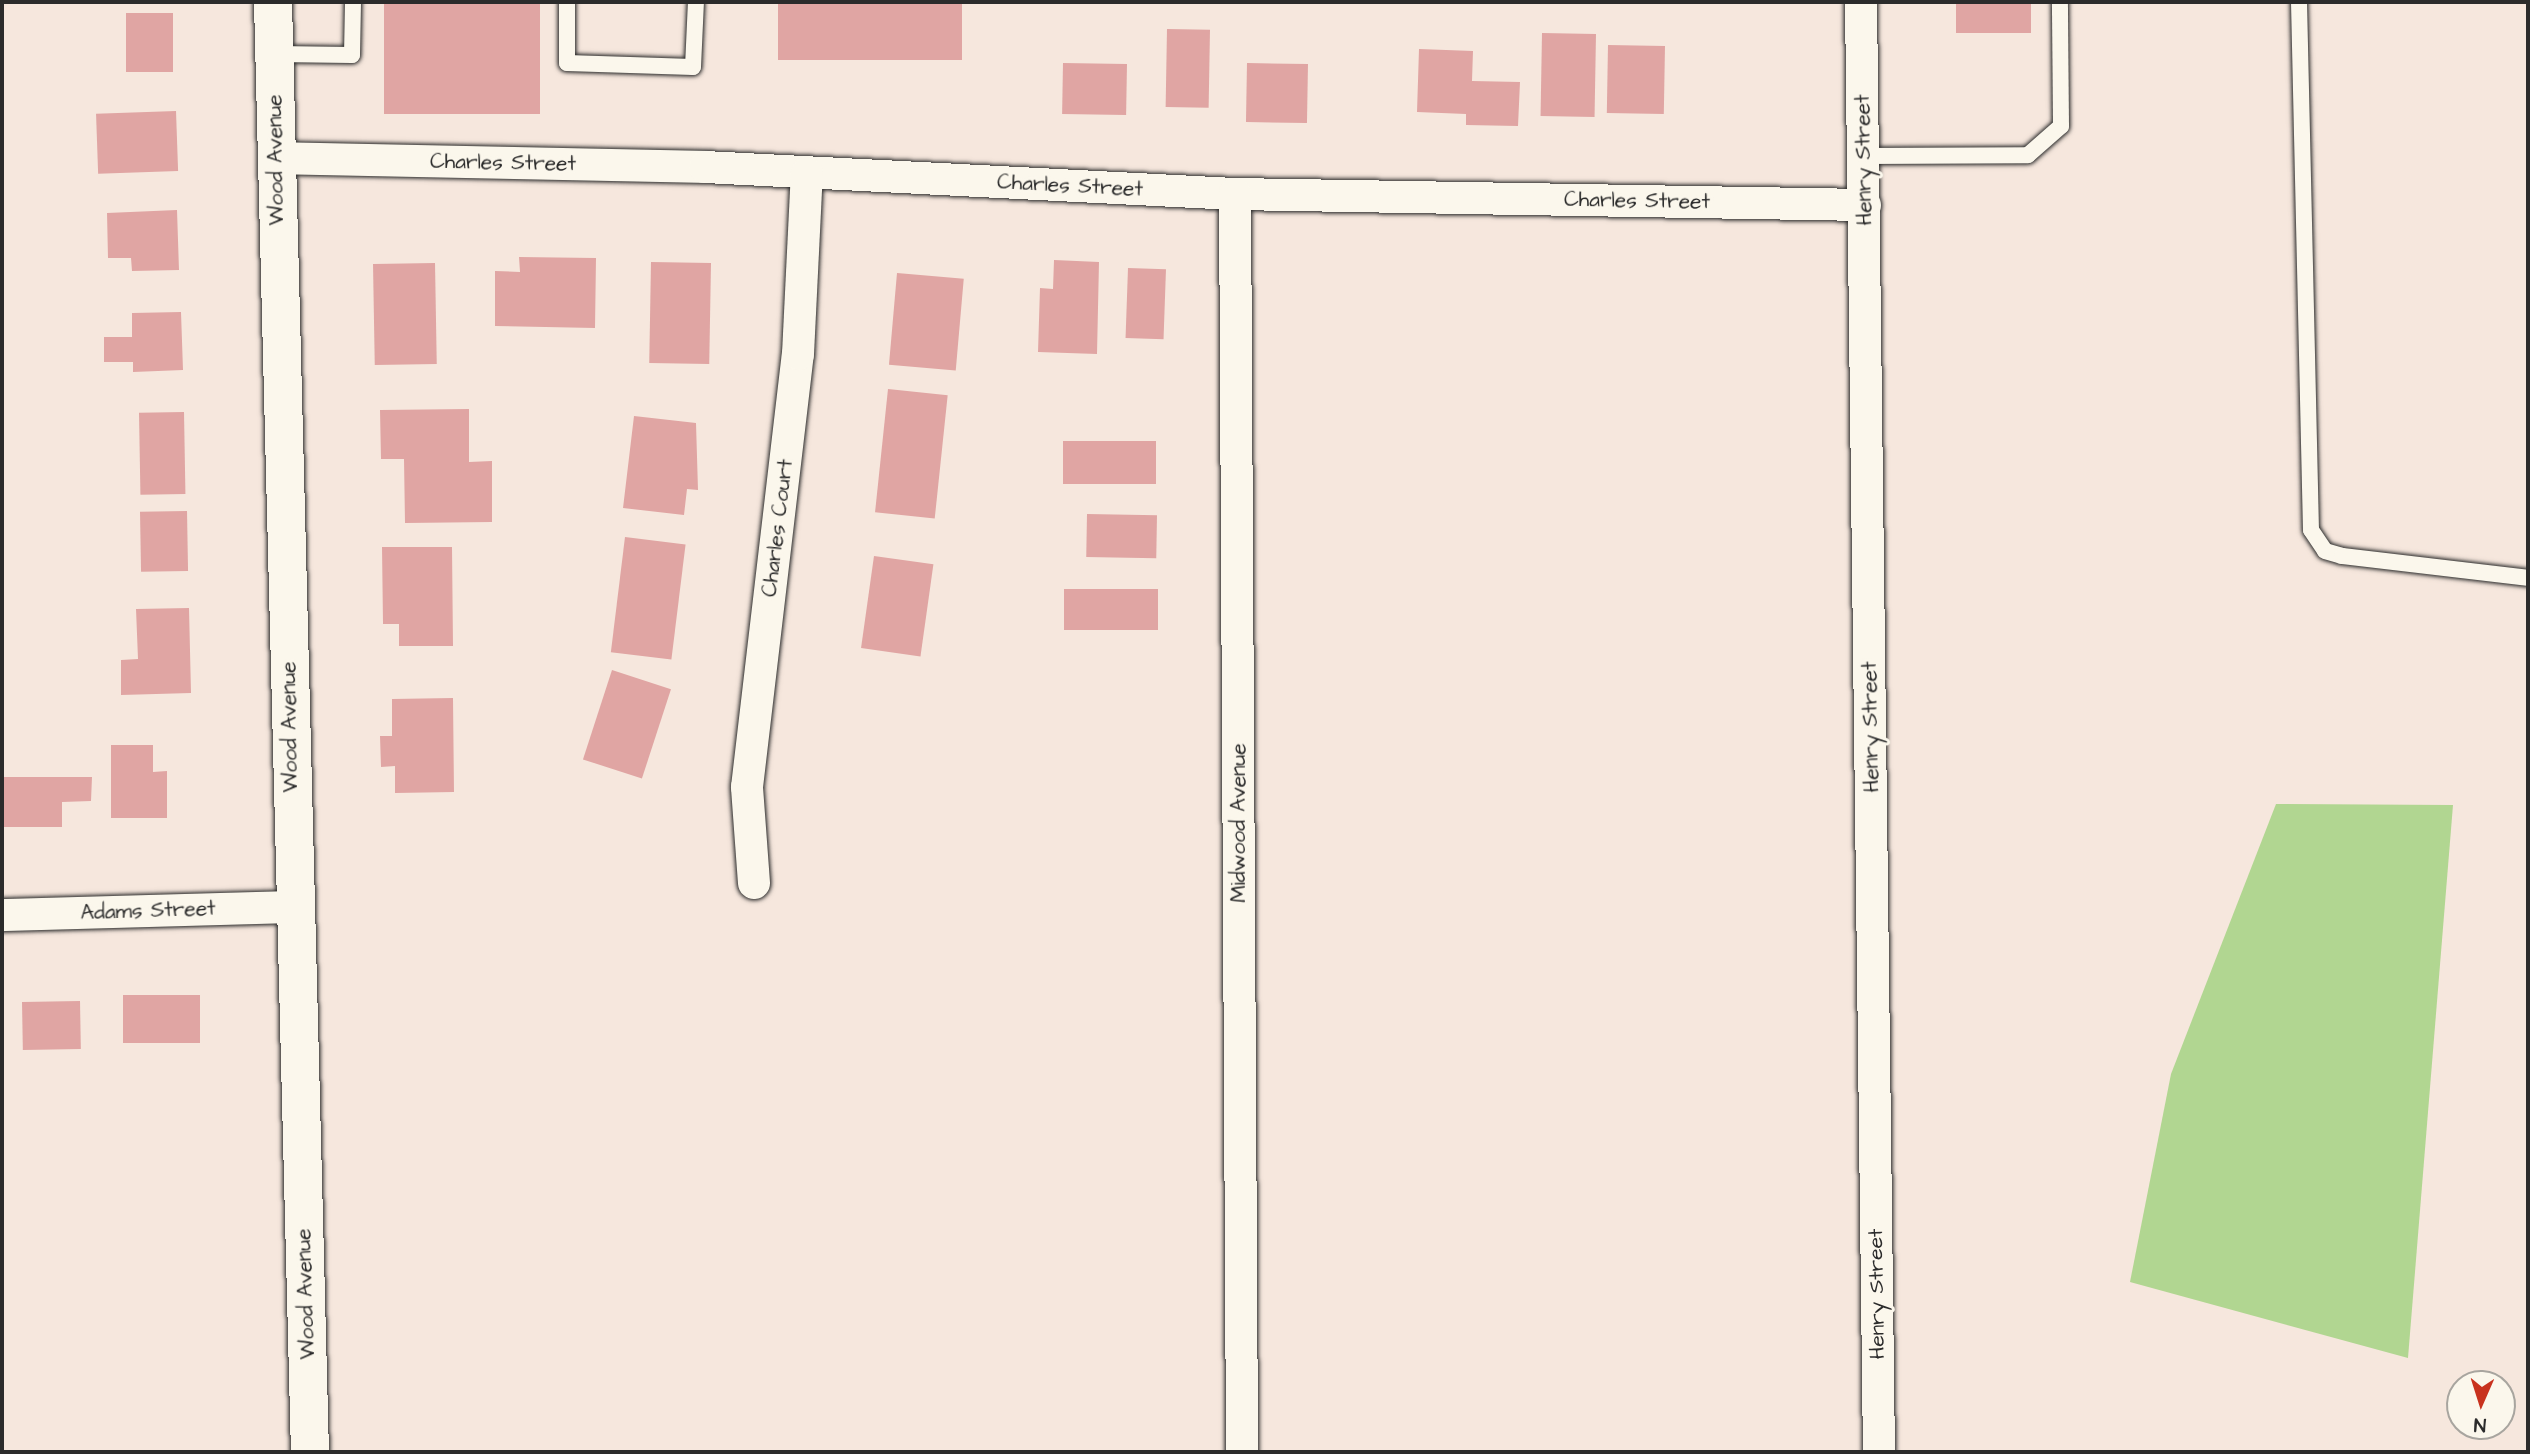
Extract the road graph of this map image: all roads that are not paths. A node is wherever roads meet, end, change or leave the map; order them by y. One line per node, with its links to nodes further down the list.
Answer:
1 (273, 2): 8 (street, Wood Avenue)
2 (353, 2): 8 (lane)
3 (567, 2): 4 (lane)
4 (696, 2)
5 (1861, 2): 9 (street, Henry Street)
6 (2060, 2): 9 (lane)
7 (2300, 2): 14 (lane)
8 (274, 54): 10 (street, Wood Avenue)
9 (1864, 156): 13 (street, Henry Street)
10 (275, 158): 11 (street, Charles Street); 16 (street, Wood Avenue)
11 (807, 173): 12 (street, Charles Street); 15 (street, Charles Court)
12 (1235, 194): 13 (street, Charles Street); 19 (street, Midwood Avenue)
13 (1865, 205): 20 (street, Henry Street)
14 (2528, 578)
15 (754, 883)
16 (294, 907): 17 (street, Adams Street); 18 (street, Wood Avenue)
17 (2, 915)
18 (310, 1452)
19 (1242, 1452)
20 (1878, 1452)

